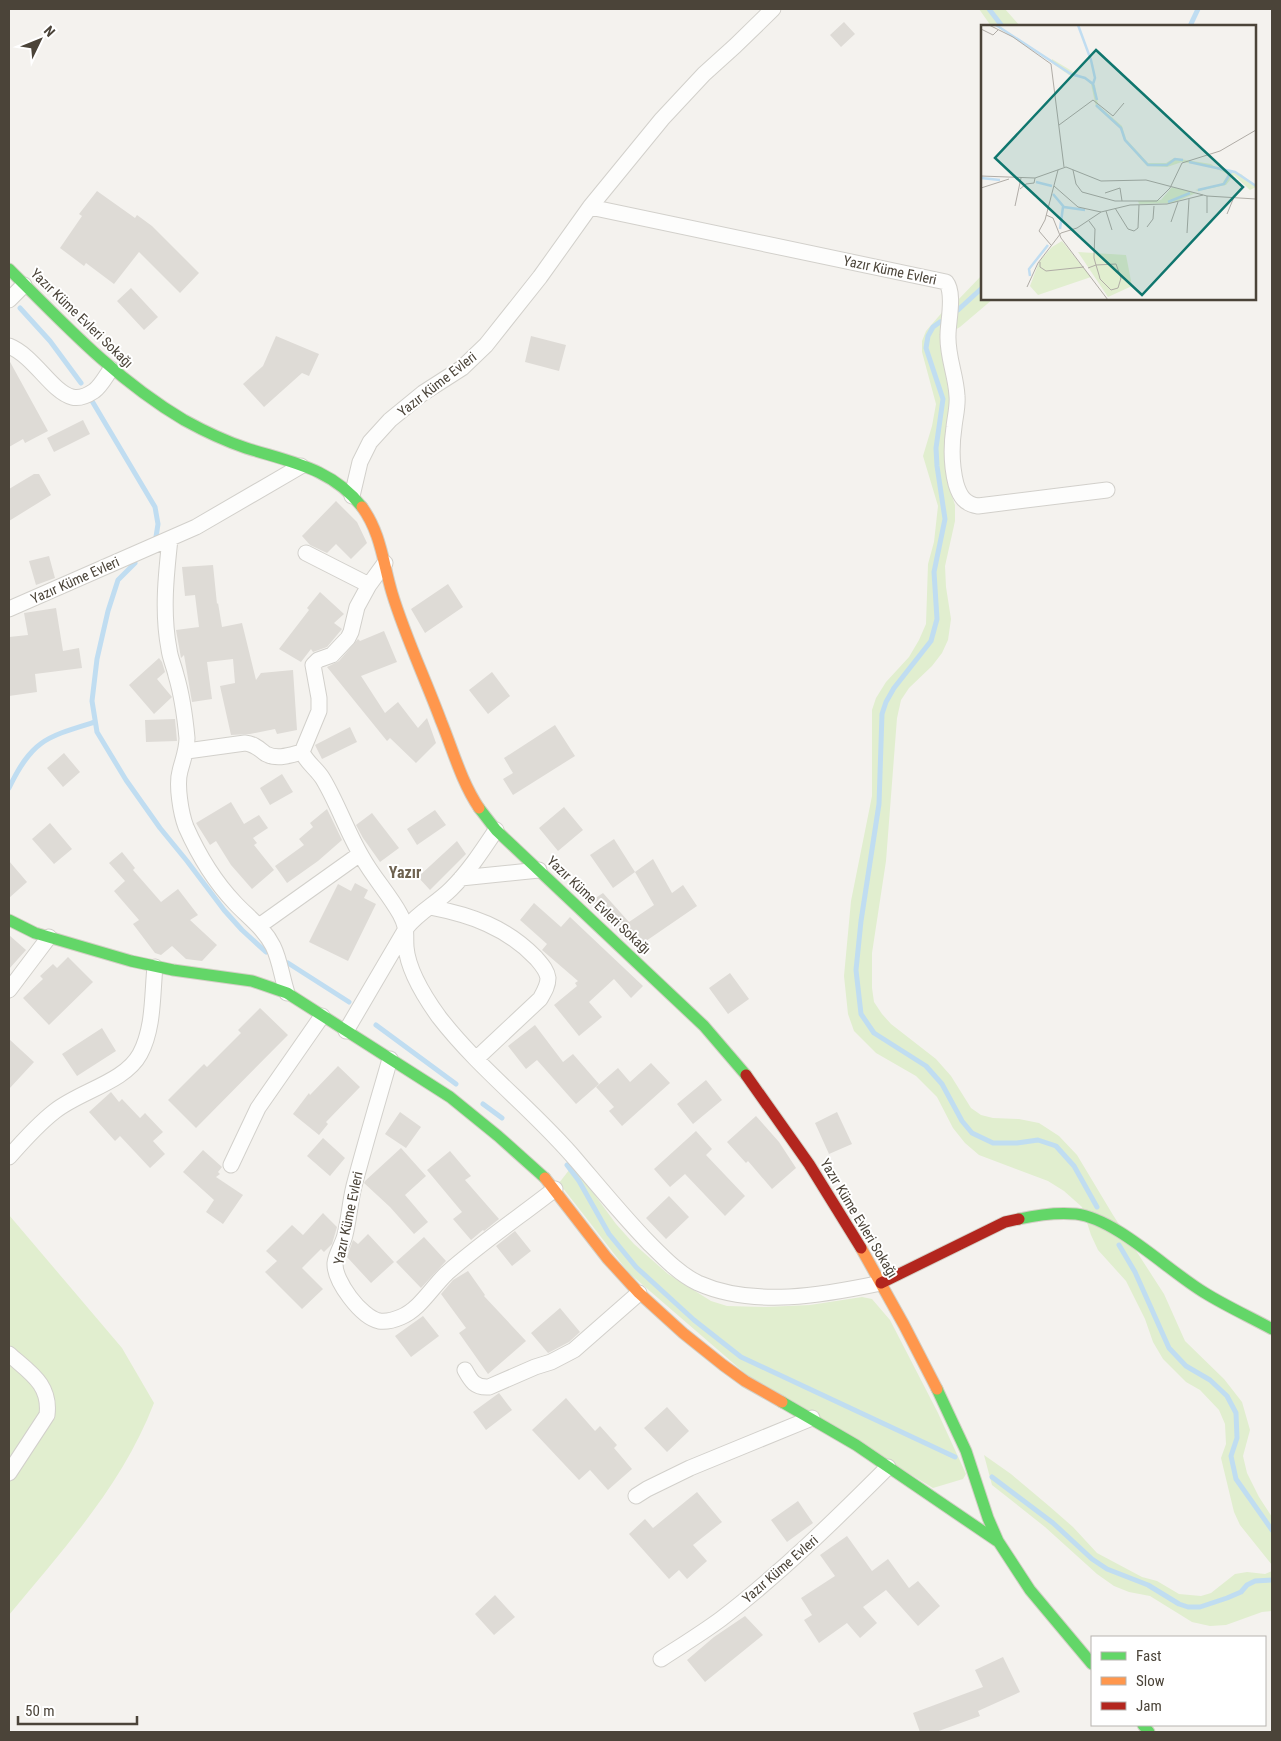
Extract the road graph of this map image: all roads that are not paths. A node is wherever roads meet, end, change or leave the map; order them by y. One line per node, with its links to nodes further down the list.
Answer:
1 (772, 9): 2 (street, Yazır Küme Evleri)
2 (590, 207): 9 (street, Yazır Küme Evleri); 10 (street, Yazır Küme Evleri)
3 (9, 269): 4 (street, Yazır Küme Evleri Sokağı)
4 (24, 285): 5 (street); 7 (street, Yazır Küme Evleri Sokağı)
5 (9, 300)
6 (9, 346): 7 (street)
7 (111, 369): 8 (street, Yazır Küme Evleri Sokağı)
8 (302, 466): 10 (street, Yazır Küme Evleri Sokağı); 11 (street, Yazır Küme Evleri)
9 (1107, 490)
10 (352, 496): 13 (street, Yazır Küme Evleri Sokağı)
11 (170, 539): 15 (street, Yazır Küme Evleri); 16 (street)
12 (306, 553): 14 (street)
13 (385, 563): 14 (street); 18 (street, Yazır Küme Evleri Sokağı)
14 (369, 585): 17 (street)
15 (9, 609)
16 (186, 751): 17 (street); 24 (street)
17 (302, 752): 19 (street)
18 (496, 830): 20 (street, Yazır Küme Evleri Sokağı); 21 (street)
19 (360, 854): 24 (street); 25 (street)
20 (539, 870): 21 (street); 37 (street, Yazır Küme Evleri Sokağı)
21 (461, 878): 22 (street)
22 (430, 907): 25 (street); 33 (street)
23 (9, 920): 26 (street)
24 (259, 926): 29 (street)
25 (407, 927): 31 (street); 33 (street)
26 (49, 937): 27 (street); 28 (street)
27 (155, 967): 29 (street); 34 (street)
28 (9, 990)
29 (287, 993): 30 (street)
30 (322, 1016): 31 (street); 35 (street)
31 (346, 1031): 32 (street)
32 (390, 1059): 36 (street); 36 (street, Yazır Küme Evleri)
33 (476, 1059): 37 (street)
34 (9, 1157)
35 (231, 1165)
36 (555, 1189): 38 (street)
37 (881, 1283): 39 (street); 46 (street, Yazır Küme Evleri Sokağı)
38 (639, 1293): 41 (street); 42 (street)
39 (1272, 1329)
40 (9, 1354): 44 (street)
41 (465, 1370)
42 (812, 1418): 43 (street); 45 (street)
43 (888, 1467): 46 (street); 47 (street, Yazır Küme Evleri)
44 (9, 1473)
45 (636, 1496)
46 (998, 1541): 48 (street, Yazır Küme Evleri Sokağı)
47 (661, 1659)
48 (1091, 1663)

